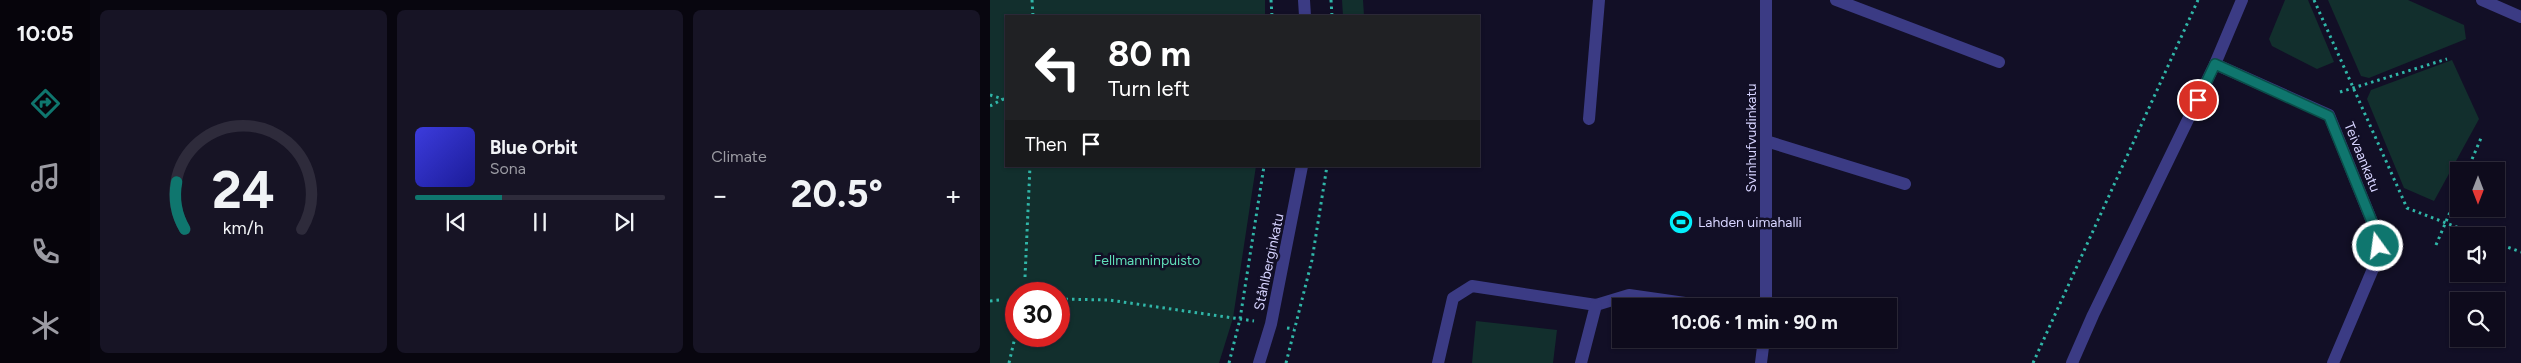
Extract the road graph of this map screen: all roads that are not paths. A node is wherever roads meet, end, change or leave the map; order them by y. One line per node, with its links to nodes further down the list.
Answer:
1 (1304, 0): 7 (street)
2 (1600, 0): 11 (street)
3 (1766, 0): 12 (street, Svinhufvudinkatu)
4 (1836, 0): 9 (street)
5 (2242, 0): 10 (street)
6 (2482, 0): 8 (street)
7 (1305, 15)
8 (2521, 18)
9 (1999, 62)
10 (2215, 64): 25 (street); 26 (street, Teivaankatu)
11 (1588, 118)
12 (1766, 141): 14 (street); 17 (street, Svinhufvudinkatu)
13 (1302, 167): 21 (street, Ståhlberginkatu)
14 (1905, 184)
15 (1619, 298): 16 (street)
16 (1650, 298)
17 (1766, 298)
18 (1612, 300): 19 (street)
19 (1596, 305): 22 (street); 23 (street)
20 (1763, 348): 24 (street)
21 (1259, 363)
22 (1438, 363)
23 (1581, 363)
24 (1761, 363)
25 (2072, 363)
26 (2333, 363)

